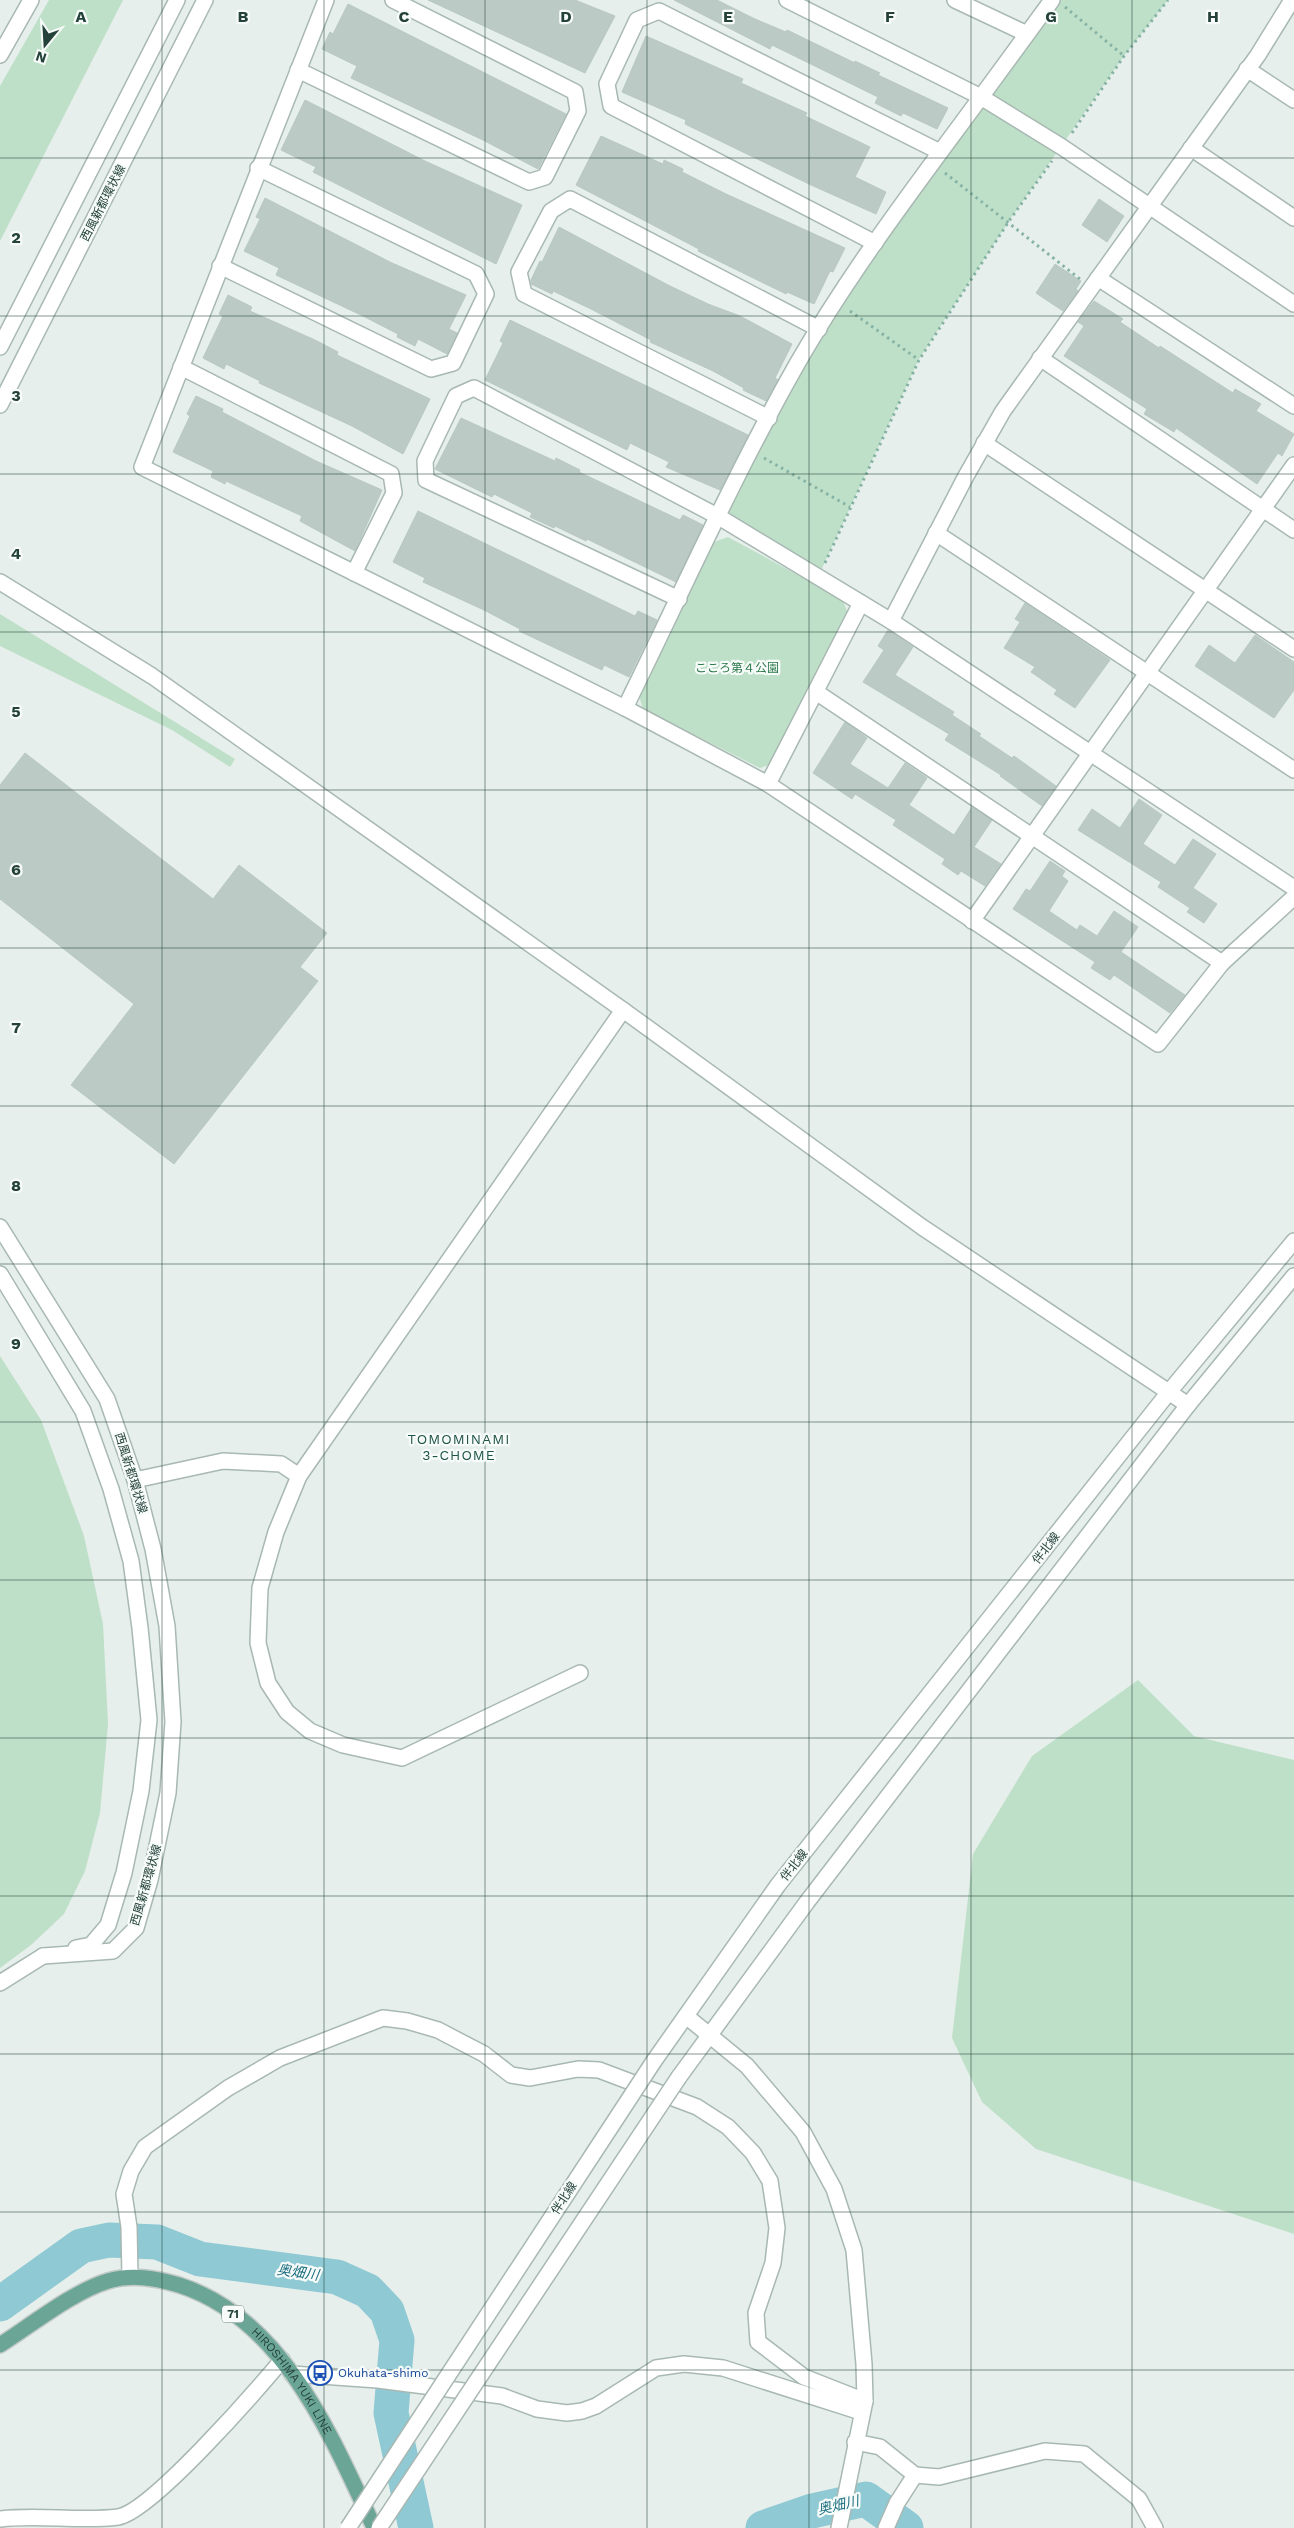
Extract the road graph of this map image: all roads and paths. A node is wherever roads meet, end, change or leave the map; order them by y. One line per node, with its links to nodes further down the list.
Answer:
1 (31, 0): 13 (street)
2 (177, 0): 32 (street)
3 (205, 0): 36 (street, 西風新都環状線)
4 (326, 0): 16 (street)
5 (393, 0): 16 (street)
6 (787, 0): 17 (street)
7 (955, 0): 12 (street)
8 (1052, 0): 12 (street)
9 (1058, 0): 14 (path)
10 (1168, 0): 14 (path)
11 (1292, 0): 15 (street)
12 (1027, 34): 17 (street)
13 (0, 55)
14 (1124, 56): 19 (path)
15 (1247, 69): 18 (street); 20 (street)
16 (298, 70): 22 (street)
17 (981, 97): 19 (street); 21 (street)
18 (1294, 100)
19 (1062, 147): 23 (street); 25 (path)
20 (1191, 148): 23 (street); 24 (street)
21 (937, 158): 25 (path); 26 (street); 26 (street)
22 (258, 168): 27 (street); 27 (street)
23 (1149, 206): 28 (street); 30 (street)
24 (1294, 218)
25 (1009, 221): 28 (path); 34 (path)
26 (875, 243): 29 (street)
27 (220, 266): 35 (street)
28 (1094, 283): 33 (street); 37 (street)
29 (836, 301): 31 (street); 34 (path)
30 (1294, 304)
31 (819, 329): 38 (street); 38 (street)
32 (0, 346)
33 (1040, 358): 39 (street); 43 (street)
34 (919, 360): 42 (path)
35 (181, 367): 47 (street); 47 (street)
36 (0, 405)
37 (1294, 406)
38 (769, 418): 40 (street)
39 (984, 443): 46 (street); 50 (street)
40 (752, 451): 42 (path); 44 (street)
41 (1294, 466): 43 (street)
42 (850, 507): 48 (path)
43 (1263, 510): 45 (street); 50 (street)
44 (719, 517): 48 (street); 51 (street); 51 (street)
45 (1294, 530)
46 (936, 533): 53 (street); 55 (street)
47 (354, 572): 57 (street)
48 (818, 577): 52 (street)
49 (0, 582): 66 (street)
50 (1206, 591): 54 (street); 55 (street)
51 (679, 599): 57 (street)
52 (861, 603): 53 (street); 56 (street)
53 (891, 621): 58 (street)
54 (1294, 649)
55 (1148, 673): 58 (street); 59 (street)
56 (816, 692): 60 (street); 61 (street)
57 (625, 708): 60 (street)
58 (1091, 754): 61 (street); 62 (street)
59 (1294, 770)
60 (768, 784): 64 (street)
61 (1032, 835): 64 (street); 65 (street)
62 (1294, 888)
63 (1294, 897): 65 (street)
64 (972, 921): 65 (street)
65 (1222, 962)
66 (624, 1010): 71 (street); 73 (street)
67 (0, 1228): 74 (street, 西風新都環状線)
68 (1294, 1241): 71 (street, 伴北線)
69 (0, 1274): 76 (street, 西風新都環状線)
70 (1294, 1276): 72 (street, 伴北線)
71 (1169, 1392): 72 (street); 78 (street, 伴北線)
72 (1188, 1405): 79 (street, 伴北線)
73 (299, 1476): 74 (street); 75 (street)
74 (135, 1480): 76 (street, 西風新都環状線)
75 (580, 1674)
76 (43, 1956): 77 (street)
77 (0, 1982)
78 (686, 2016): 79 (street); 88 (street, 伴北線, bridge)
79 (709, 2035): 84 (street); 89 (street, 伴北線, bridge)
80 (130, 2277): 81 (main road, HIROSHIMA YUKI LINE / 71); 82 (main road, HIROSHIMA YUKI LINE / 71); 84 (street)
81 (0, 2345)
82 (282, 2360): 83 (main road, HIROSHIMA YUKI LINE / 71); 87 (street)
83 (292, 2374): 84 (street); 89 (main road, HIROSHIMA YUKI LINE / 71)
84 (863, 2406): 85 (street)
85 (855, 2442): 86 (street); 90 (street)
86 (915, 2475): 91 (street); 92 (street)
87 (0, 2519)
88 (348, 2528)
89 (378, 2528)
90 (839, 2528)
91 (886, 2528)
92 (1154, 2528)

